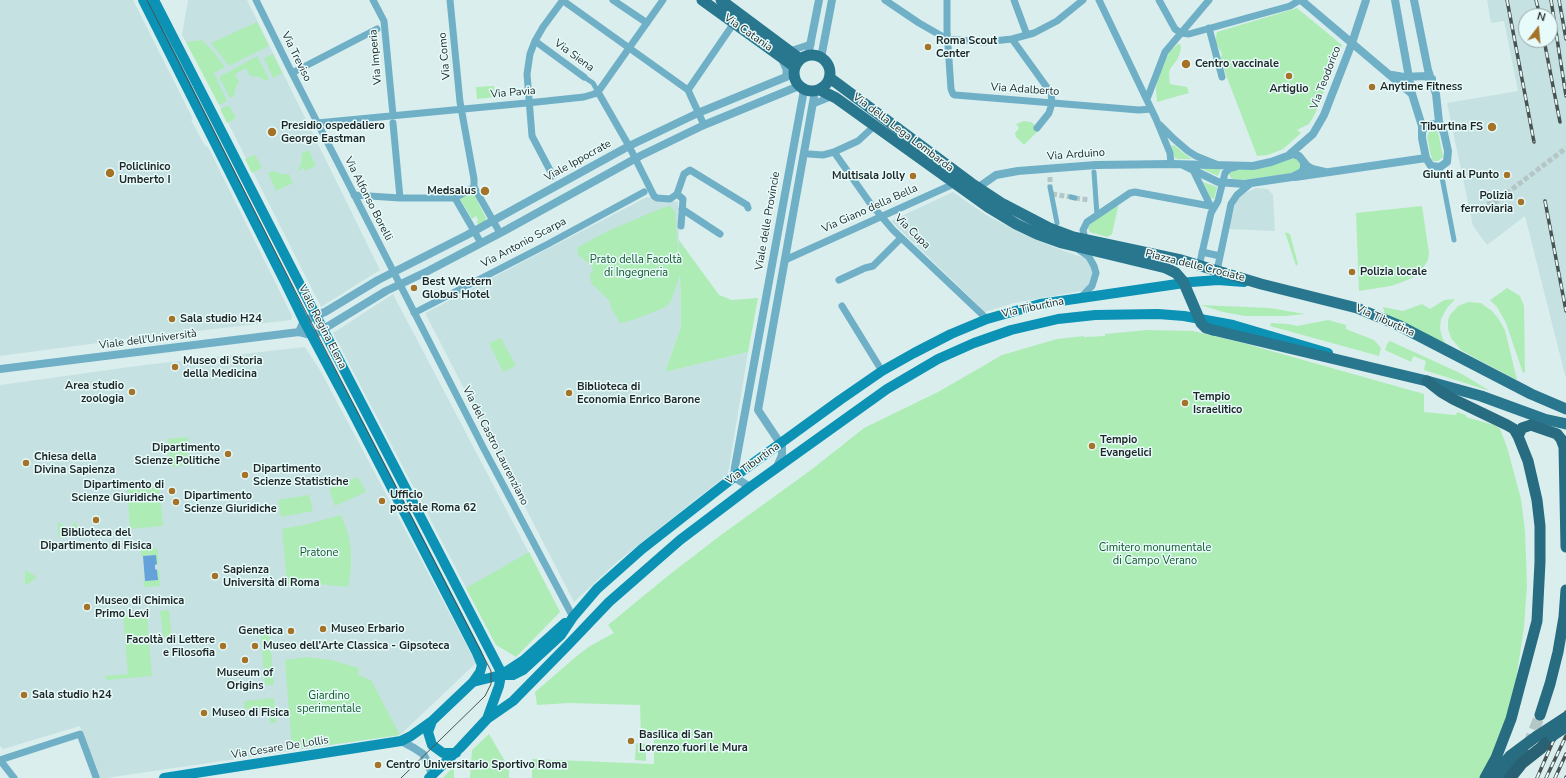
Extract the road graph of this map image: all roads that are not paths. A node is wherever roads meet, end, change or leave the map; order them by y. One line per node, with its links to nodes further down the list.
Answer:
1 (143, 0): 133 (main road, Viale Regina Elena)
2 (154, 0): 131 (main road, Viale Regina Elena)
3 (256, 0): 39 (street, Via Treviso)
4 (373, 0): 59 (street, Via Imperia)
5 (450, 0): 56 (street, Via Como)
6 (562, 0): 32 (street); 35 (street)
7 (613, 0): 24 (street)
8 (663, 0): 24 (street)
9 (702, 0): 25 (main road, Via Catania)
10 (721, 0): 36 (main road, Via Catania)
11 (819, 0): 34 (street)
12 (832, 0): 37 (street)
13 (885, 0): 30 (street)
14 (947, 0): 30 (street)
15 (1014, 0): 29 (street)
16 (1083, 0): 29 (street)
17 (1099, 0): 52 (street)
18 (1159, 0): 28 (street)
19 (1209, 0): 28 (street)
20 (1301, 0): 26 (street); 33 (street)
21 (1366, 0): 33 (street, Via Teodorico)
22 (1394, 0): 42 (street)
23 (1414, 0): 45 (street)
24 (647, 23): 35 (street)
25 (734, 23): 36 (main road, Via Catania); 47 (street)
26 (1209, 28): 28 (street); 44 (street)
27 (377, 29): 39 (street)
28 (1181, 34): 52 (street)
29 (1027, 35): 31 (street)
30 (947, 39): 31 (street); 54 (street, Via Adalberto)
31 (1012, 39): 54 (street)
32 (535, 41): 41 (street, Via Siena); 53 (street)
33 (1352, 43): 40 (street); 70 (street, Via Teodorico)
34 (811, 44): 36 (street); 38 (street)
35 (629, 48): 47 (street); 49 (street)
36 (785, 53): 38 (main road, Via Catania); 38 (street)
37 (821, 58): 38 (main road); 43 (main road)
38 (796, 66): 46 (main road); 58 (street, Viale Ippocrate)
39 (292, 73): 61 (street, Via Treviso)
40 (1390, 75): 42 (street); 50 (street)
41 (584, 77): 49 (street, Via Siena)
42 (1409, 77): 45 (street); 50 (street)
43 (830, 78): 48 (main road); 86 (main road, Via della Lega Lombarda)
44 (1222, 78)
45 (1432, 79): 64 (street)
46 (801, 88): 48 (main road); 62 (street); 73 (street, Viale delle Provincie)
47 (688, 90): 58 (street)
48 (817, 91): 51 (main road, Via della Lega Lombarda); 55 (street)
49 (598, 92): 53 (street, Via Pavia); 67 (street)
50 (1412, 94): 66 (street)
51 (834, 96): 55 (street); 86 (main road, Via della Lega Lombarda)
52 (1147, 99): 57 (street)
53 (530, 103): 56 (street, Via Pavia); 84 (street)
54 (1052, 103): 57 (street, Via Adalberto); 63 (street)
55 (813, 104): 74 (street)
56 (461, 109): 59 (street, Via Pavia); 89 (street, Via Como)
57 (1151, 109): 60 (street)
58 (698, 113): 62 (street); 67 (street, Viale Ippocrate)
59 (393, 119): 61 (street, Via Pavia); 95 (street, Via Imperia)
60 (1156, 119): 76 (street); 78 (street)
61 (317, 123): 94 (street, Via Alfonso Borelli)
62 (704, 125): 71 (street)
63 (1037, 128)
64 (1441, 128): 66 (street); 80 (street)
65 (870, 130): 68 (street)
66 (1423, 130): 72 (street)
67 (629, 146): 71 (street); 104 (street, Viale Ippocrate)
68 (834, 152): 69 (street); 103 (street, Via Cupa)
69 (809, 154)
70 (1290, 154): 75 (street); 79 (street, Via Arduino)
71 (636, 158): 93 (street); 109 (street)
72 (1426, 158): 80 (street); 83 (street)
73 (791, 159): 74 (street, Viale delle Provincie); 126 (street, Viale delle Provincie)
74 (802, 162): 119 (street)
75 (1304, 162): 83 (street); 85 (street)
76 (1171, 164): 77 (street, Via Arduino); 91 (street, Via Arduino)
77 (1180, 164): 78 (street, Via Arduino); 81 (street)
78 (1220, 165): 79 (street, Via Arduino)
79 (1244, 165): 87 (street)
80 (1440, 167): 113 (street)
81 (1192, 170): 87 (street); 100 (street)
82 (1094, 172): 98 (street)
83 (1325, 172): 85 (street)
84 (553, 176)
85 (1292, 177): 88 (street)
86 (960, 181): 91 (main road, Via della Lega Lombarda); 103 (street, Via Giano della Bella)
87 (1222, 183): 88 (street); 100 (street)
88 (1250, 184): 118 (street)
89 (474, 187): 96 (street); 104 (street)
90 (1050, 187): 105 (street)
91 (974, 190): 107 (main road, Via della Lega Lombarda)
92 (644, 192): 130 (street, Via Antonio Scarpa)
93 (678, 194): 99 (street); 101 (street)
94 (354, 195): 95 (street); 122 (street, Via Alfonso Borelli)
95 (400, 198): 96 (street)
96 (455, 198): 108 (street)
97 (1089, 200): 98 (street)
98 (1096, 201): 102 (street)
99 (748, 208)
100 (1212, 208): 102 (street); 117 (street)
101 (682, 210): 106 (street); 110 (street)
102 (1097, 215): 112 (street)
103 (881, 216): 111 (street, Via Cupa); 119 (street, Via Giano della Bella)
104 (493, 221): 108 (street, Viale Ippocrate); 109 (street)
105 (1057, 223)
106 (681, 226)
107 (1039, 229): 112 (main road, Via della Lega Lombarda); 115 (main road, Via della Lega Lombarda)
108 (474, 231): 114 (street); 122 (street, Viale Ippocrate)
109 (500, 233): 114 (street)
110 (720, 234)
111 (901, 238): 123 (street); 132 (street, Via Cupa)
112 (1085, 240): 116 (main road, Via della Lega Lombarda)
113 (1454, 240)
114 (481, 243): 124 (street)
115 (1062, 243): 128 (street); 135 (main road, Via della Lega Lombarda, bridge)
116 (1129, 250): 125 (main road, Piazza delle Crociate)
117 (1202, 252): 118 (street); 120 (street)
118 (1220, 256): 121 (street)
119 (785, 260): 127 (street)
120 (1200, 262)
121 (1218, 266)
122 (393, 272): 124 (street, Via Alfonso Borelli); 131 (street, Viale Ippocrate)
123 (839, 280)
124 (400, 284): 130 (street, Via del Castro Laurenziano); 134 (street)
125 (1261, 284): 128 (main road, Via Tiburtina); 143 (main road, Via Tiburtina)
126 (767, 287): 127 (street, Viale delle Provincie); 142 (street, Viale delle Provincie)
127 (779, 290): 144 (street)
128 (1079, 299): 132 (main road, Via Tiburtina)
129 (842, 306): 140 (street)
130 (414, 313): 154 (street, Via del Castro Laurenziano)
131 (316, 316): 133 (street); 134 (main road, Viale Regina Elena)
132 (987, 319): 140 (main road, Via Tiburtina)
133 (304, 321): 136 (street); 137 (main road, Viale Regina Elena)
134 (323, 330): 137 (street); 155 (main road, Viale Regina Elena)
135 (1212, 330): 139 (main road, Via Tiburtina)
136 (298, 332): 137 (street, Viale dell'Università); 138 (street, Viale dell'Università)
137 (311, 335): 156 (main road, Viale Regina Elena)
138 (0, 370)
139 (1386, 370): 141 (main road, Via Tiburtina); 149 (main road, Via Tiburtina)
140 (882, 371): 148 (main road, Via Tiburtina)
141 (1427, 381): 145 (main road, Via Tiburtina); 146 (highway)
142 (745, 408): 144 (street); 150 (street, Viale delle Provincie)
143 (1566, 409)
144 (758, 410): 148 (street)
145 (1566, 424)
146 (1520, 432): 147 (highway); 171 (highway)
147 (1563, 441): 152 (highway)
148 (781, 443): 149 (street); 150 (main road, Via Tiburtina)
149 (776, 469): 151 (main road, Via Tiburtina)
150 (734, 477): 151 (street); 154 (main road, Via Tiburtina)
151 (750, 487): 159 (main road, Via Tiburtina)
152 (1566, 547)
153 (1566, 590): 157 (highway)
154 (573, 617): 155 (main road, Via Tiburtina)
155 (501, 675): 156 (main road, Via Tiburtina); 159 (main road)
156 (473, 682): 160 (main road)
157 (1540, 715)
158 (1566, 717): 172 (highway, bridge)
159 (487, 719): 164 (main road)
160 (432, 721): 163 (main road); 164 (main road)
161 (1566, 727): 162 (highway, bridge)
162 (1552, 736): 165 (highway)
163 (401, 741): 168 (street); 170 (main road, Via Cesare De Lollis)
164 (456, 753): 168 (main road)
165 (1528, 755): 173 (highway); 174 (highway)
166 (0, 760): 167 (street); 169 (street)
167 (96, 777)
168 (431, 777)
169 (14, 778)
170 (164, 778)
171 (1486, 778)
172 (1492, 778)
173 (1501, 778)
174 (1510, 778)

